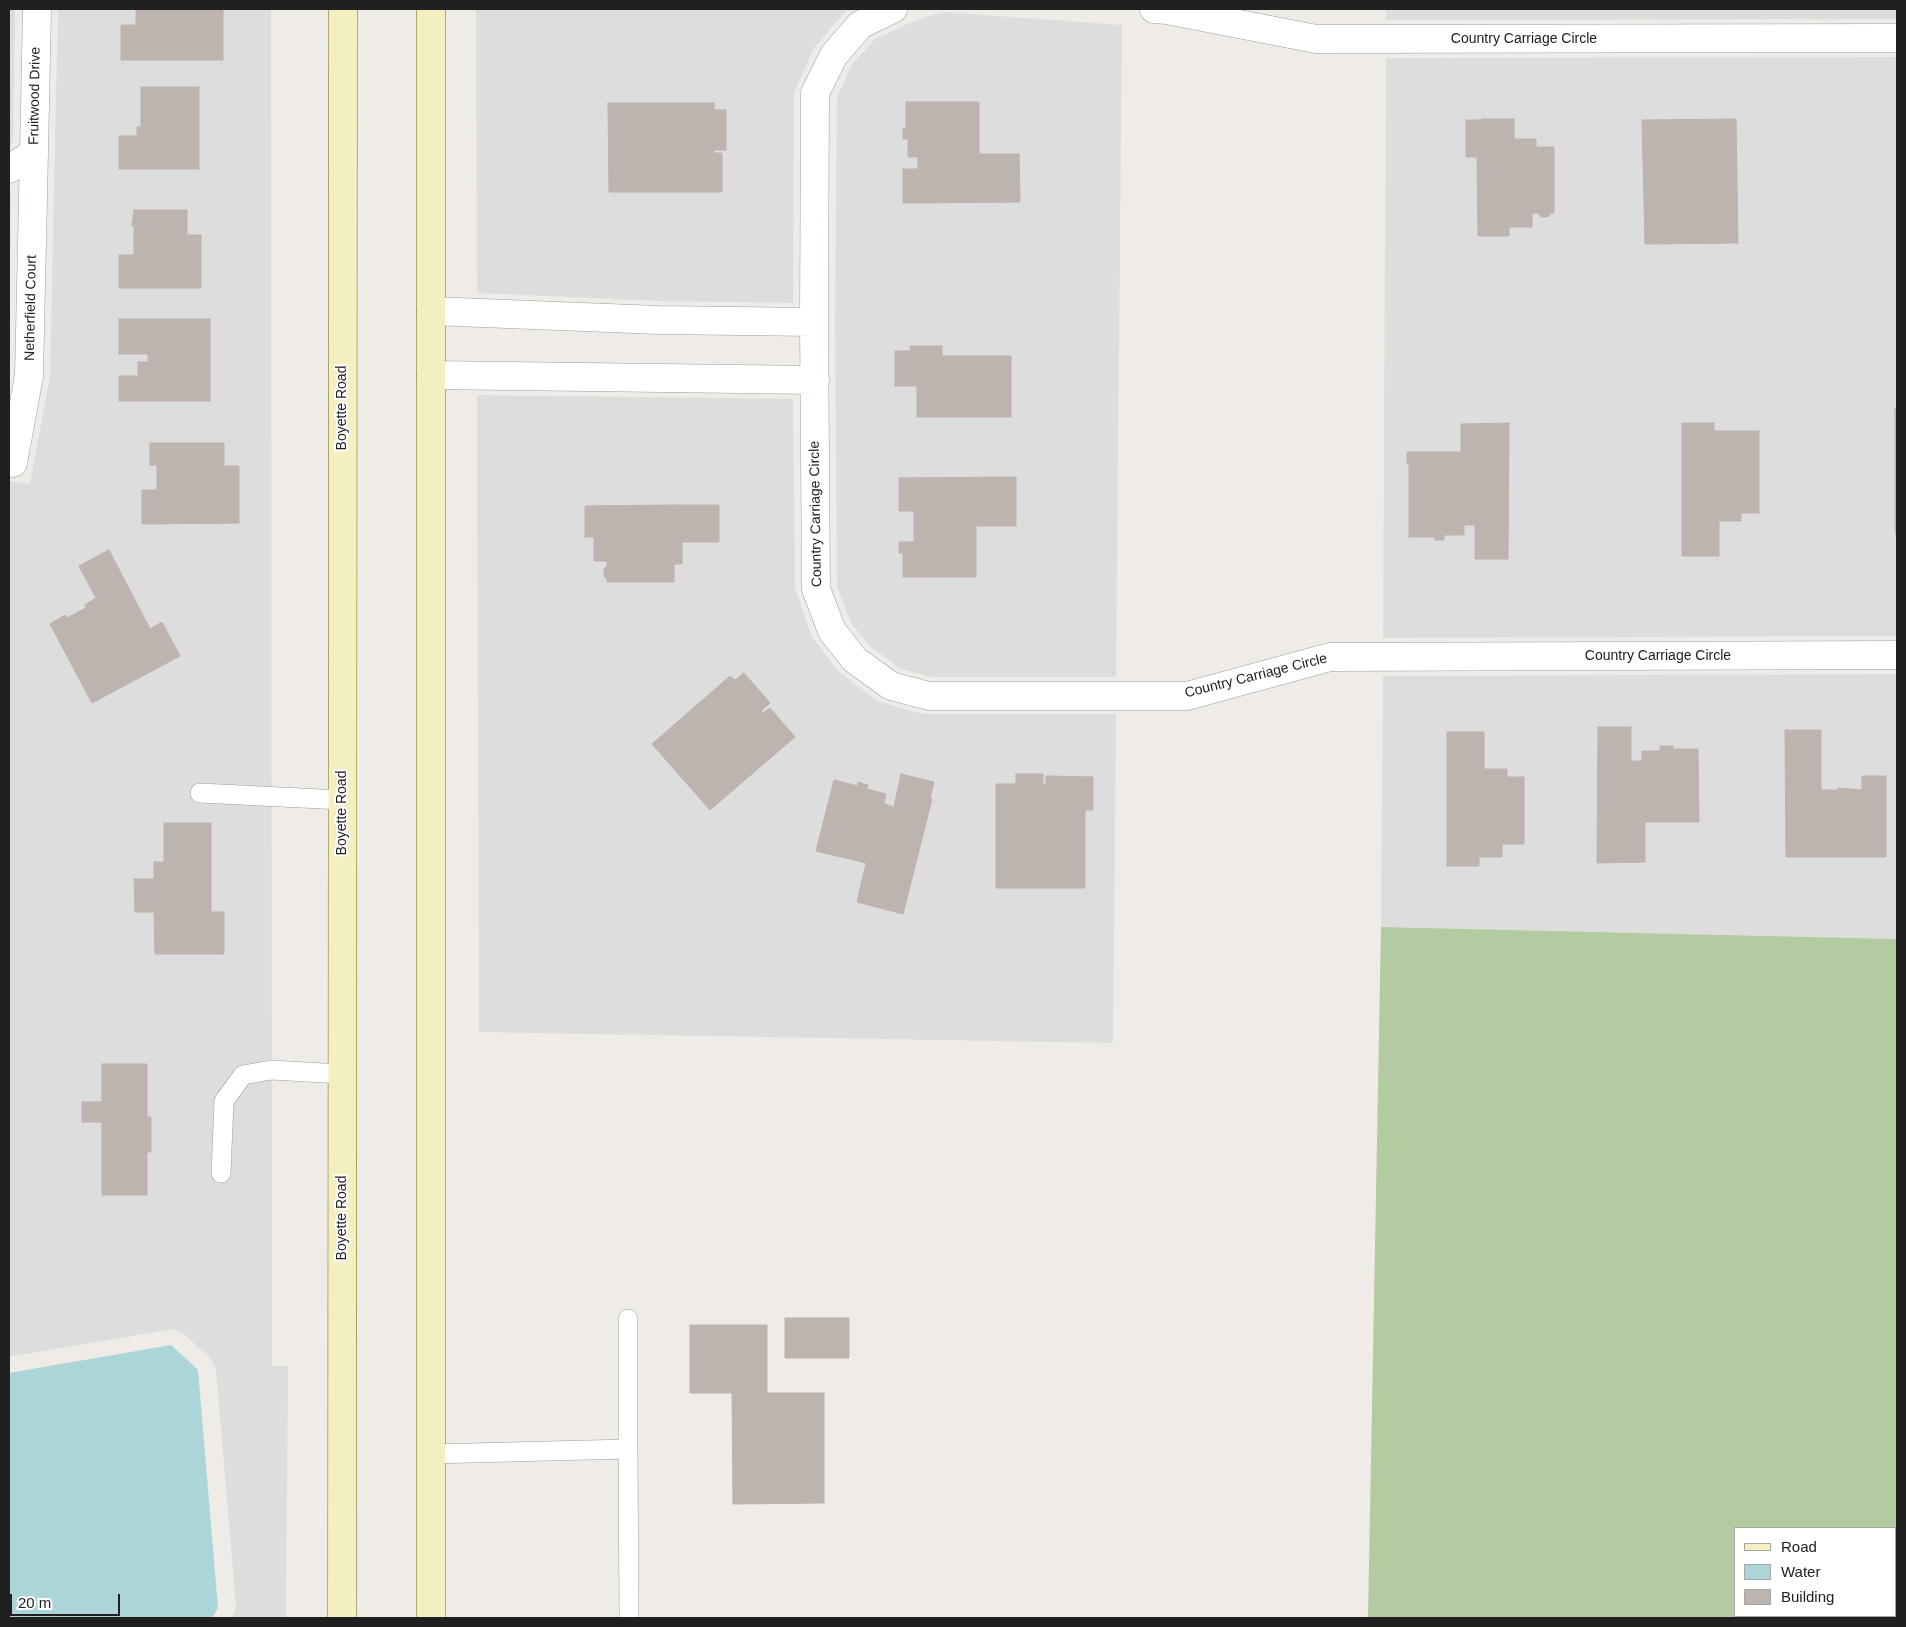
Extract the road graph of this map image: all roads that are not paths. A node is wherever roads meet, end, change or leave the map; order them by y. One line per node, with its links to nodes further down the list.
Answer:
1 (36, 9): 7 (street, Fruitwood Drive)
2 (343, 9): 16 (main road, Boyette Road)
3 (431, 9): 9 (main road)
4 (893, 9): 10 (street, Country Carriage Circle)
5 (1154, 9): 6 (street, Country Carriage Circle)
6 (1897, 38)
7 (34, 152): 8 (street, Fruitwood Drive); 13 (street, Netherfield Court)
8 (9, 169)
9 (431, 310): 10 (street); 11 (main road)
10 (814, 322): 12 (street, Country Carriage Circle)
11 (431, 375): 12 (street); 21 (main road)
12 (815, 380): 14 (street, Country Carriage Circle)
13 (13, 463)
14 (1897, 655)
15 (200, 793): 16 (lane)
16 (342, 800): 17 (main road, Boyette Road)
17 (342, 1074): 18 (lane); 22 (main road, Boyette Road)
18 (221, 1173)
19 (628, 1319): 20 (lane)
20 (628, 1449): 21 (lane); 24 (lane)
21 (431, 1454): 23 (main road)
22 (342, 1618)
23 (431, 1618)
24 (629, 1618)

